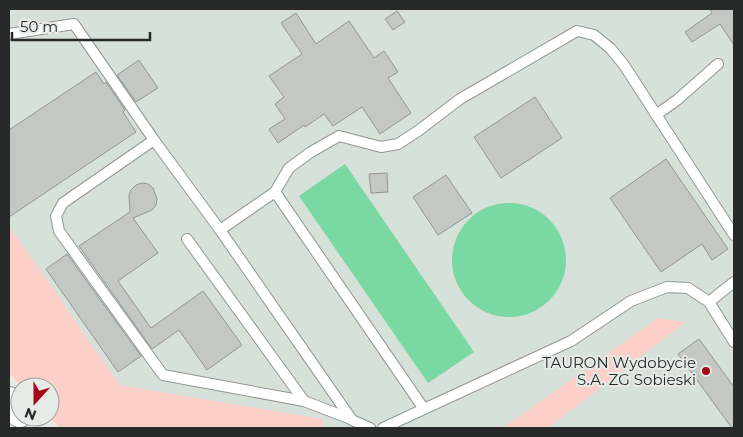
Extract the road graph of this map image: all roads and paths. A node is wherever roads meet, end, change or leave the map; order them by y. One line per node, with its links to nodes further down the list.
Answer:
1 (9, 34): 4 (lane)
2 (718, 64): 3 (lane)
3 (656, 115): 5 (lane); 7 (lane)
4 (154, 140): 6 (lane); 12 (lane)
5 (275, 192): 6 (lane); 13 (lane)
6 (220, 230): 14 (lane)
7 (734, 235)
8 (187, 239): 12 (lane)
9 (734, 282): 10 (lane)
10 (709, 302): 11 (lane); 13 (lane)
11 (734, 342)
12 (304, 401): 14 (lane)
13 (424, 409): 16 (lane)
14 (352, 420): 15 (lane)
15 (370, 428)
16 (383, 428)

